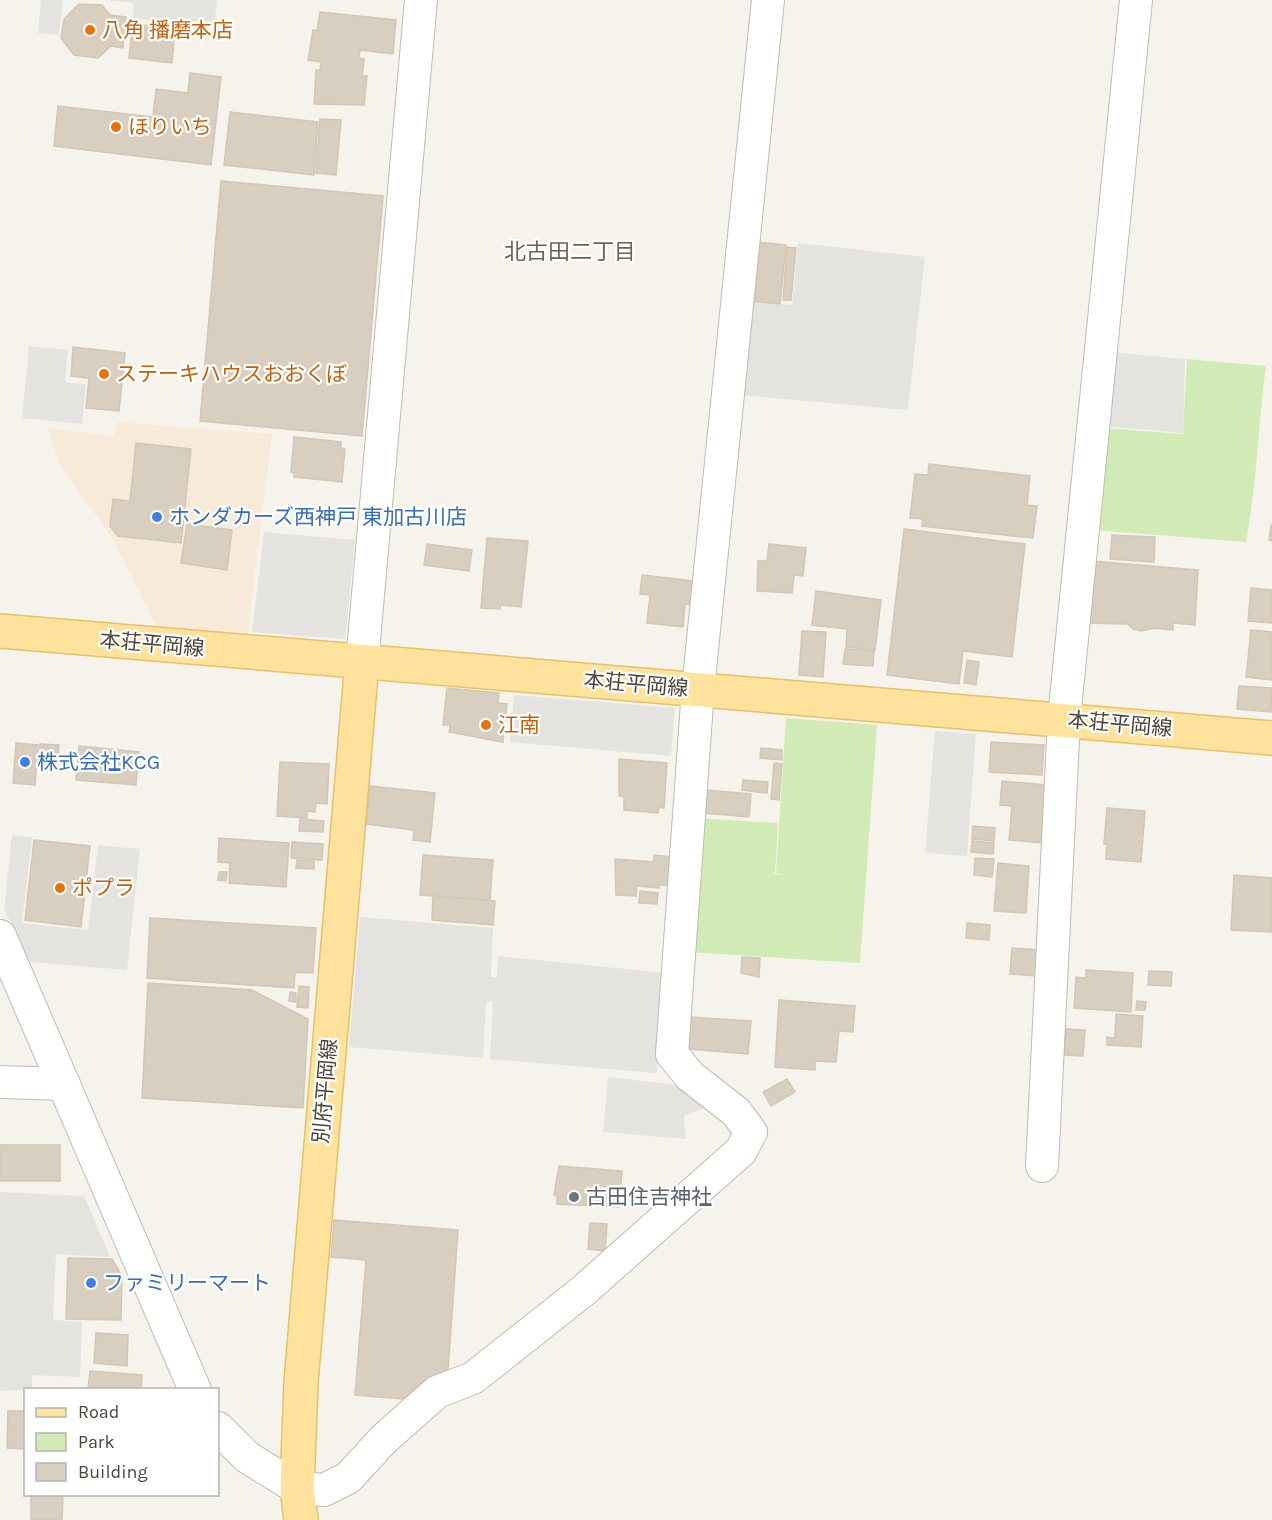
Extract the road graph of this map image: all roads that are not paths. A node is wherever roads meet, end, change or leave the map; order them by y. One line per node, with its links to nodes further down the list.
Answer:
1 (422, 0): 5 (street)
2 (768, 0): 6 (street)
3 (1136, 0): 7 (street)
4 (0, 631): 5 (main road, 本荘平岡線)
5 (362, 662): 6 (main road, 本荘平岡線); 15 (main road, 別府平岡線)
6 (698, 689): 7 (main road, 本荘平岡線); 15 (street)
7 (1064, 719): 8 (main road, 本荘平岡線); 12 (street)
8 (1272, 738)
9 (0, 936): 11 (street)
10 (0, 1082): 11 (street)
11 (64, 1084): 13 (street)
12 (1042, 1166)
13 (195, 1388)
14 (219, 1429): 15 (street)
15 (299, 1504)

